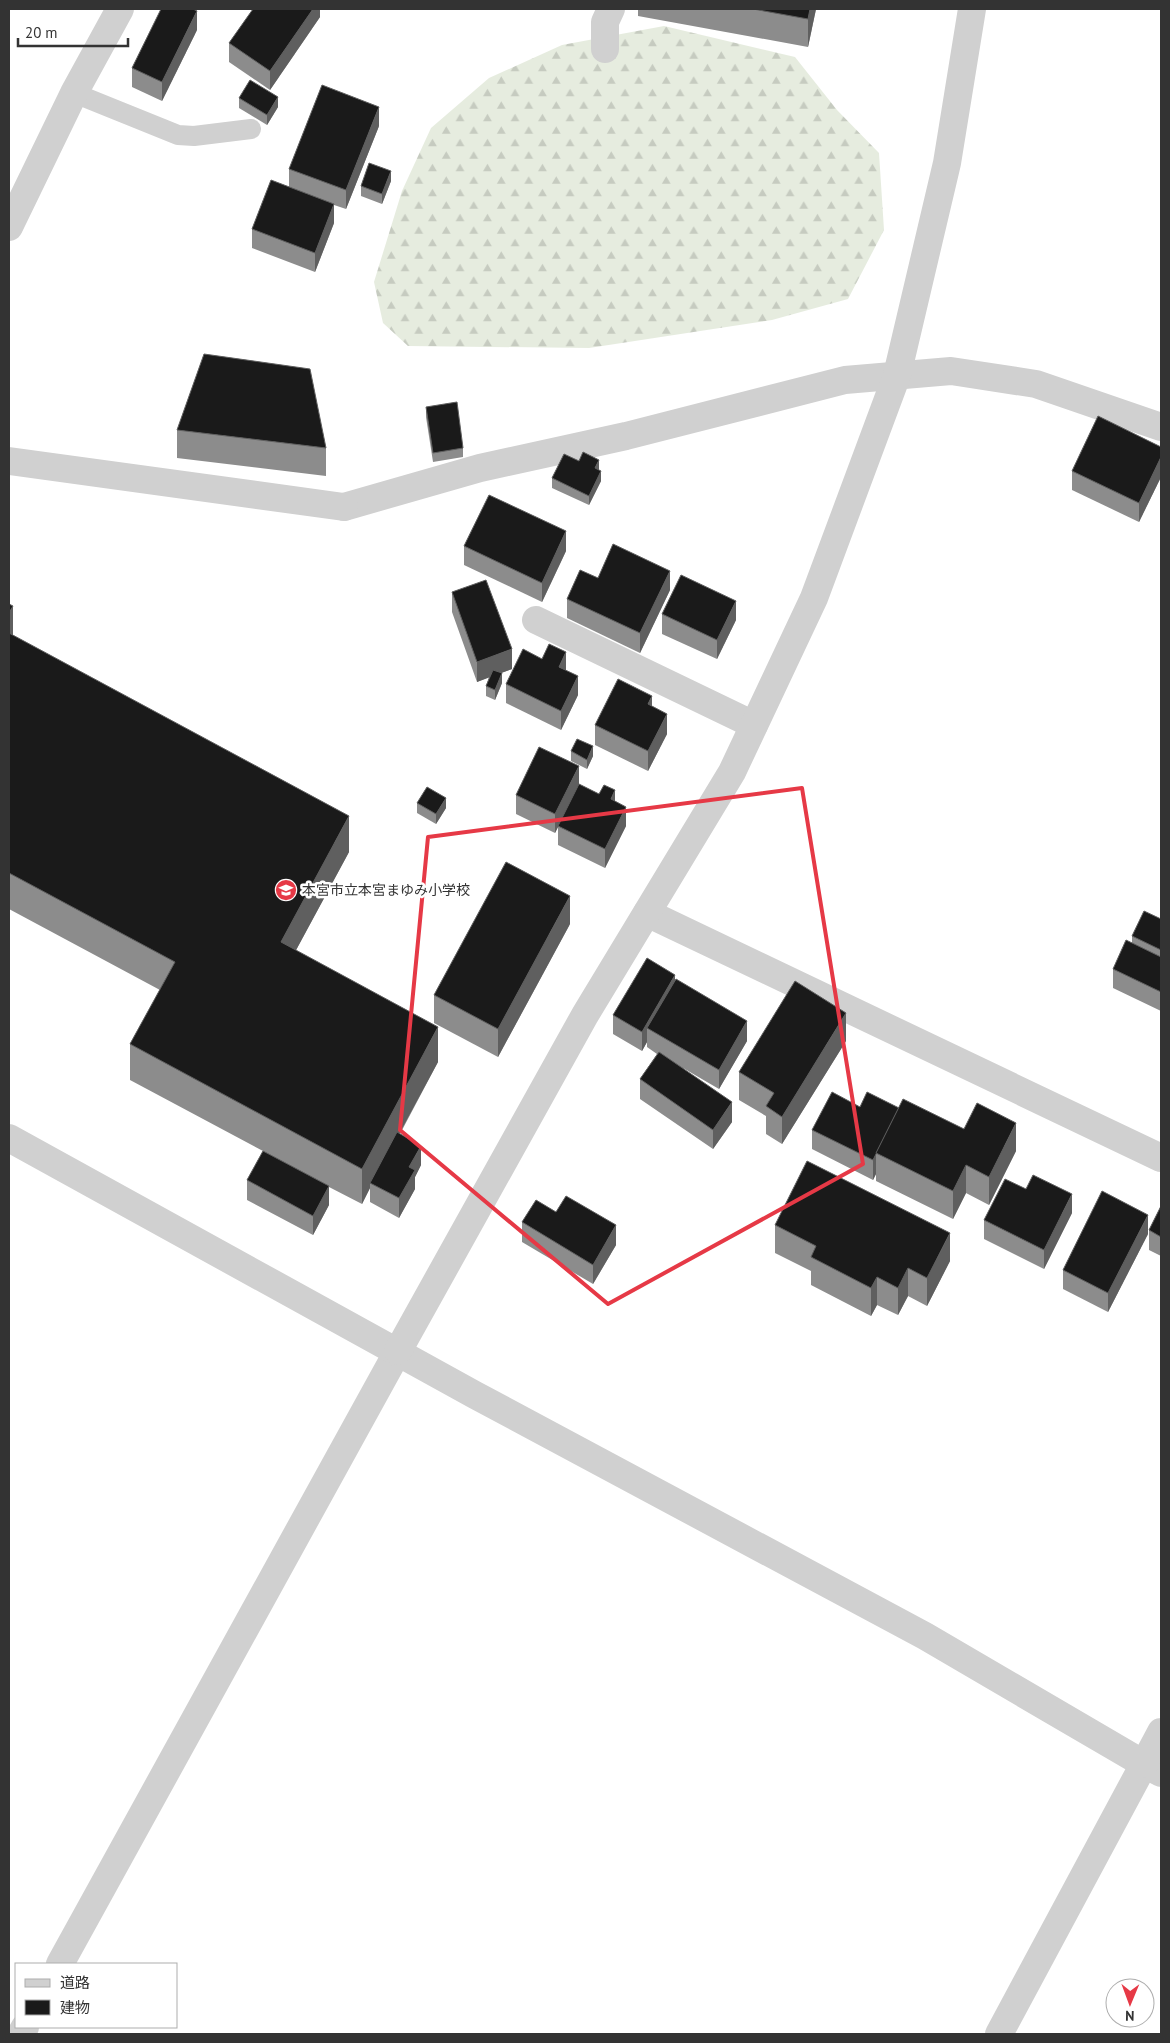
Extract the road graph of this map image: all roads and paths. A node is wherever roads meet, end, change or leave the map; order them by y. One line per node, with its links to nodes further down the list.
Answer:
1 (120, 9): 5 (street)
2 (611, 9): 4 (street)
3 (972, 9): 8 (street)
4 (605, 49)
5 (74, 93): 6 (lane); 7 (street)
6 (250, 128)
7 (9, 227)
8 (897, 375): 9 (street); 10 (street); 12 (street)
9 (1161, 427)
10 (9, 461)
11 (536, 620): 12 (street)
12 (754, 725): 13 (street)
13 (648, 913): 15 (street); 16 (street)
14 (9, 1138): 16 (street)
15 (1161, 1158)
16 (398, 1351): 18 (street); 19 (street)
17 (1161, 1732): 18 (street)
18 (1152, 1768): 20 (street)
19 (61, 1963)
20 (999, 2034)

